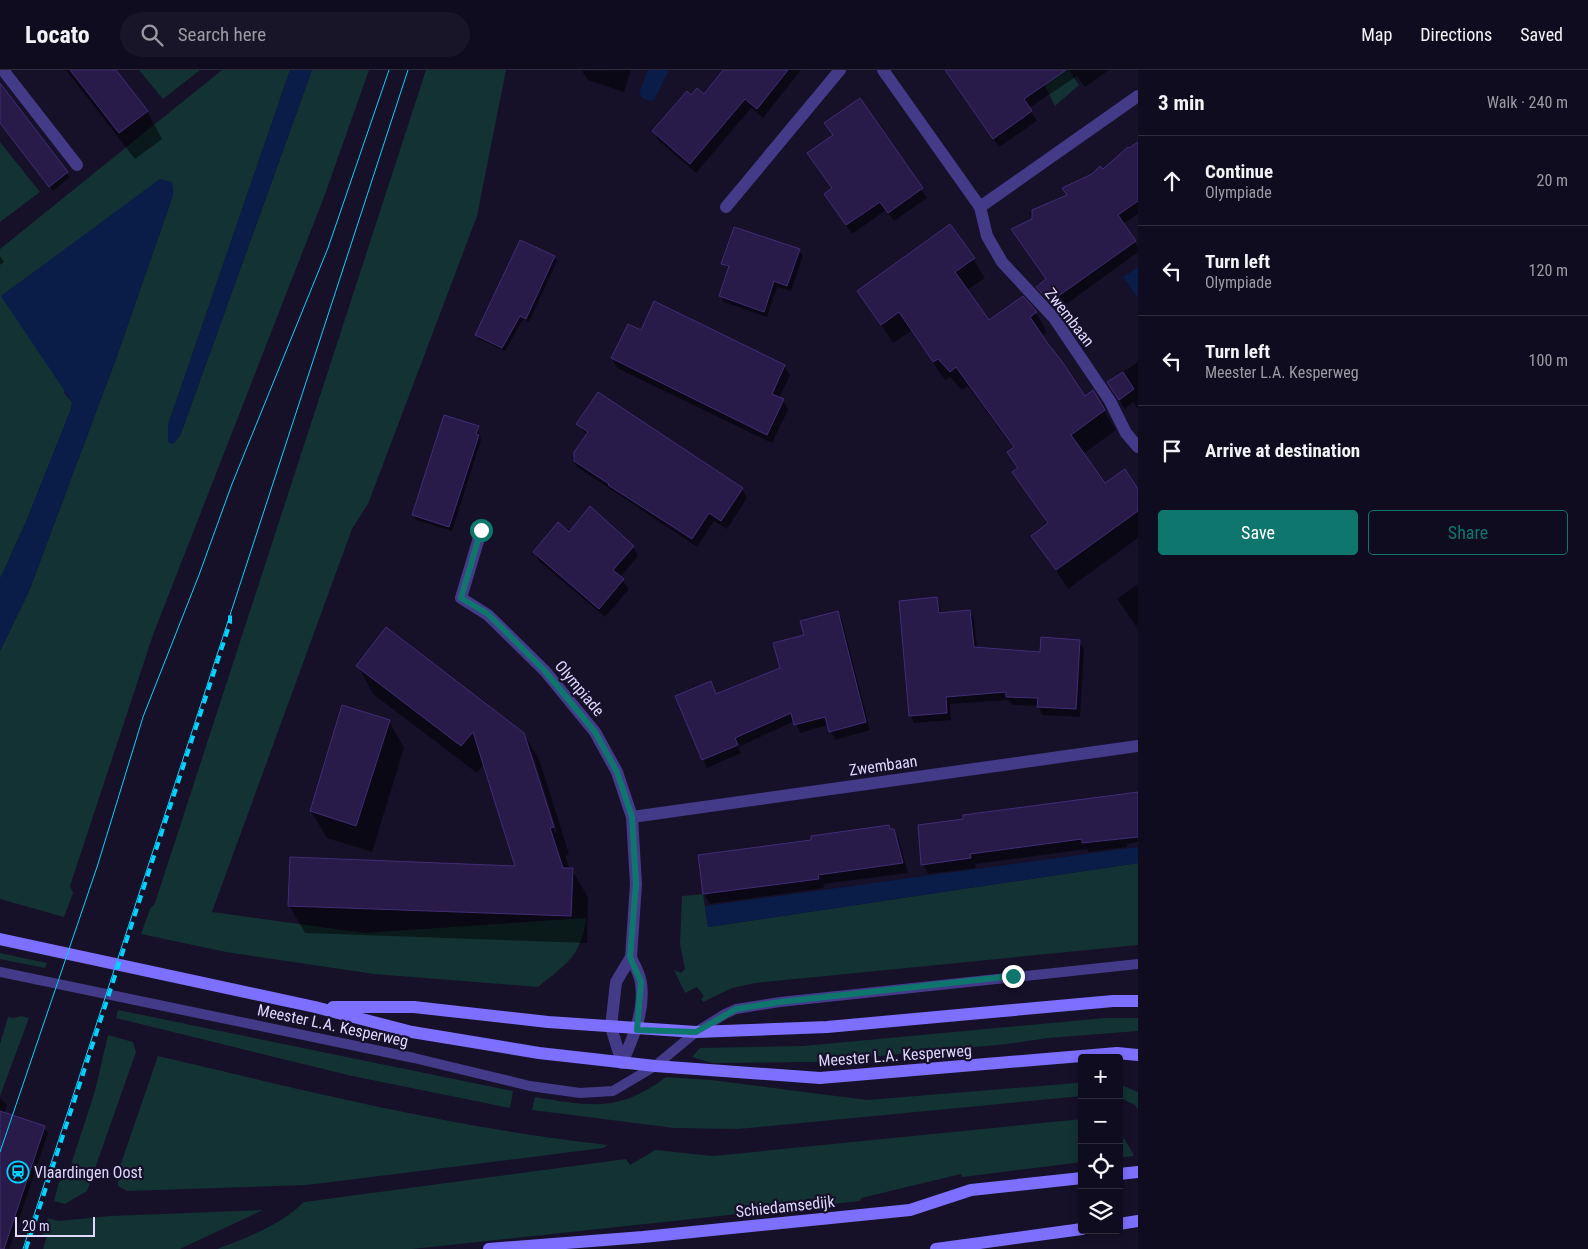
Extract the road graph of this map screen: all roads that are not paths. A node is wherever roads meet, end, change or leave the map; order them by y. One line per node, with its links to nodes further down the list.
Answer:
1 (3, 70): 5 (street)
2 (840, 70): 6 (street)
3 (883, 70): 7 (street, Zwembaan)
4 (1138, 96): 7 (street)
5 (77, 165)
6 (726, 207)
7 (980, 207): 8 (street, Zwembaan)
8 (1138, 447)
9 (481, 530): 11 (street, Olympiade)
10 (1138, 746): 11 (street, Zwembaan)
11 (632, 817): 13 (street, Olympiade)
12 (0, 939): 17 (main road, Meester L.A. Kesperweg)
13 (630, 957): 18 (street, Olympiade); 19 (street, Olympiade)
14 (1138, 964): 20 (lane, Meester L.A. Kesperweg)
15 (0, 972): 23 (lane, Meester L.A. Kesperweg)
16 (1138, 1001): 20 (main road, Meester L.A. Kesperweg)
17 (315, 1007): 18 (main road, Meester L.A. Kesperweg); 22 (main road, Meester L.A. Kesperweg)
18 (611, 1027): 19 (main road, Meester L.A. Kesperweg); 22 (street, Olympiade)
19 (637, 1030): 20 (main road, Meester L.A. Kesperweg); 22 (street, Olympiade)
20 (696, 1032): 23 (lane, Meester L.A. Kesperweg)
21 (1138, 1055): 23 (main road, Meester L.A. Kesperweg)
22 (622, 1063): 23 (main road, Meester L.A. Kesperweg)
23 (655, 1066)
24 (1138, 1172): 25 (main road)
25 (1123, 1174)
26 (1078, 1178): 30 (main road, Schiedamsedijk)
27 (1138, 1222): 28 (main road)
28 (1123, 1224)
29 (1078, 1230): 31 (main road)
30 (489, 1249)
31 (936, 1249)

